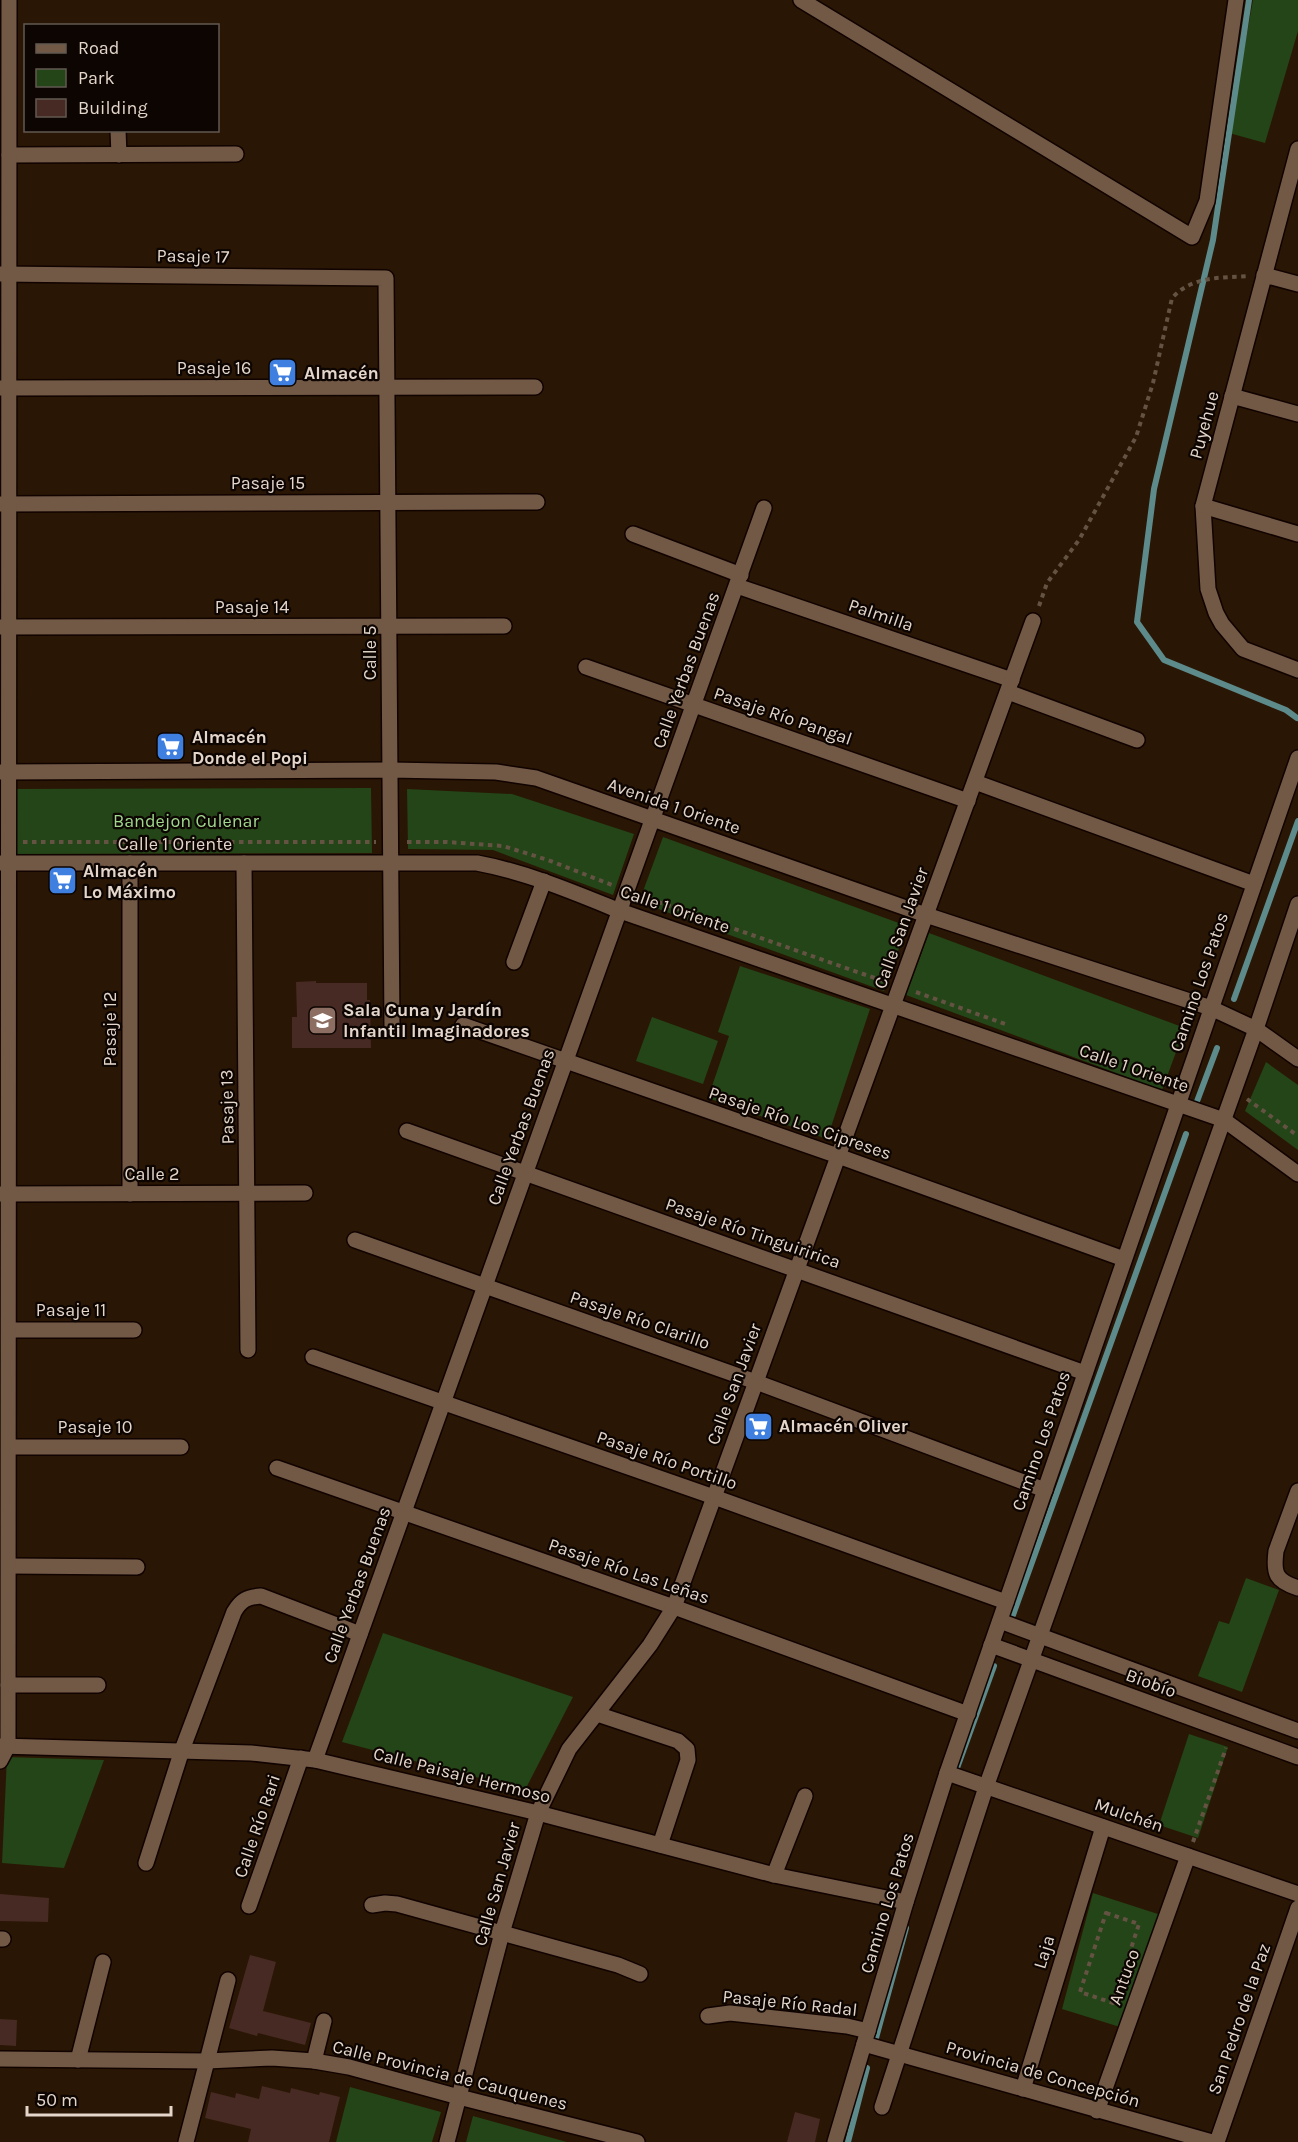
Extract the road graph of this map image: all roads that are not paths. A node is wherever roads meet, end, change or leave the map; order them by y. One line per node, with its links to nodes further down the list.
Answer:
1 (9, 0): 7 (street)
2 (801, 0): 3 (street)
3 (1236, 0)
4 (118, 132): 8 (street)
5 (1298, 148): 10 (street, Puyehue)
6 (236, 154): 8 (street)
7 (9, 155): 8 (street); 9 (street)
8 (119, 155)
9 (5, 273): 11 (street, Pasaje 17); 15 (street)
10 (1264, 275): 12 (street); 16 (street, Puyehue)
11 (386, 278): 13 (street, Calle 5)
12 (1298, 284)
13 (387, 387): 14 (street, Pasaje 16); 15 (street, Pasaje 16); 18 (street, Calle 5)
14 (535, 387)
15 (4, 388): 20 (street)
16 (1232, 396): 17 (street); 21 (street, Puyehue)
17 (1298, 414)
18 (388, 502): 19 (street, Pasaje 15); 20 (street, Pasaje 15); 27 (street, Calle 5)
19 (537, 502)
20 (4, 504): 29 (street)
21 (1203, 506): 24 (street); 31 (street, Puyehue)
22 (764, 508): 25 (street, Calle Yerbas Buenas)
23 (633, 534): 25 (street, Palmilla)
24 (1298, 534)
25 (739, 580): 32 (street, Palmilla); 33 (street, Calle Yerbas Buenas)
26 (1034, 621): 32 (street, Calle San Javier)
27 (389, 626): 28 (street, Pasaje 14); 29 (street, Pasaje 14); 36 (street, Calle 5)
28 (504, 626)
29 (4, 627): 37 (street)
30 (586, 667): 33 (street, Pasaje Río Pangal)
31 (1298, 670)
32 (1010, 686): 34 (street, Palmilla); 38 (street, Calle San Javier)
33 (694, 705): 39 (street, Pasaje Río Pangal); 40 (street, Calle Yerbas Buenas)
34 (1137, 740)
35 (1298, 758): 46 (street, Camino Los Patos)
36 (390, 770): 37 (street, Avenida 1 Oriente); 40 (street, Avenida 1 Oriente); 43 (street, Calle 5)
37 (4, 772): 44 (street)
38 (975, 782): 39 (street, Calle San Javier); 46 (street)
39 (968, 801): 49 (street, Calle San Javier)
40 (653, 819): 48 (street, Calle Yerbas Buenas); 49 (street, Avenida 1 Oriente)
41 (130, 863): 42 (street, Calle 1 Oriente); 44 (street, Calle 1 Oriente); 66 (street, Pasaje 12)
42 (244, 863): 43 (street, Calle 1 Oriente); 67 (street, Pasaje 13)
43 (390, 863): 45 (street, Calle 1 Oriente); 54 (street, Calle 5)
44 (4, 864): 65 (street)
45 (544, 881): 48 (street, Calle 1 Oriente); 50 (street)
46 (1254, 884): 52 (street, Camino Los Patos)
47 (1298, 904): 55 (street)
48 (620, 911): 51 (street, Calle 1 Oriente); 57 (street, Calle Yerbas Buenas)
49 (926, 915): 51 (street, Calle San Javier); 52 (street, Avenida 1 Oriente)
50 (514, 962)
51 (893, 1006): 58 (street, Calle 1 Oriente); 61 (street, Calle San Javier)
52 (1211, 1008): 55 (street, Avenida 1 Oriente); 58 (street, Camino Los Patos)
53 (463, 1025): 57 (street, Pasaje Río Los Cipreses)
54 (392, 1028)
55 (1256, 1029): 56 (street, Avenida 1 Oriente); 59 (street)
56 (1298, 1059)
57 (566, 1061): 61 (street, Pasaje Río Los Cipreses); 62 (street, Calle Yerbas Buenas)
58 (1178, 1104): 59 (street, Calle 1 Oriente); 69 (street, Camino Los Patos)
59 (1224, 1120): 63 (street, Calle 1 Oriente); 93 (street)
60 (407, 1131): 62 (street, Pasaje Río Tinguiririca)
61 (838, 1156): 69 (street, Pasaje Río Los Cipreses); 70 (street, Calle San Javier)
62 (525, 1173): 70 (street, Pasaje Río Tinguiririca); 71 (street, Calle Yerbas Buenas)
63 (1298, 1174)
64 (305, 1193): 67 (street, Calle 2)
65 (4, 1194): 66 (street, Calle 2); 72 (street)
66 (130, 1194): 67 (street, Calle 2)
67 (248, 1194): 74 (street, Pasaje 13)
68 (355, 1240): 71 (street, Pasaje Río Clarillo)
69 (1124, 1259): 76 (street, Camino Los Patos)
70 (797, 1269): 76 (street, Pasaje Río Tinguiririca); 77 (street, Calle San Javier)
71 (485, 1286): 77 (street, Pasaje Río Clarillo); 78 (street, Calle Yerbas Buenas)
72 (9, 1330): 73 (street, Pasaje 11); 79 (street)
73 (134, 1330)
74 (248, 1350)
75 (313, 1357): 78 (street, Pasaje Río Portillo)
76 (1085, 1373): 82 (street, Camino Los Patos)
77 (756, 1382): 82 (street, Pasaje Río Clarillo); 84 (street, Calle San Javier)
78 (443, 1403): 84 (street, Pasaje Río Portillo); 85 (street, Calle Yerbas Buenas)
79 (9, 1447): 80 (street, Pasaje 10); 86 (street)
80 (181, 1447)
81 (277, 1468): 85 (street, Pasaje Río Las Leñas)
82 (1045, 1490): 89 (street, Camino Los Patos)
83 (1298, 1491): 88 (street)
84 (714, 1497): 89 (street, Pasaje Río Portillo); 90 (street, Calle San Javier)
85 (404, 1513): 90 (street, Pasaje Río Las Leñas); 92 (street, Calle Yerbas Buenas)
86 (9, 1566): 87 (street); 96 (street)
87 (137, 1567)
88 (1298, 1588)
89 (1006, 1602): 91 (street, Camino Los Patos)
90 (674, 1607): 98 (street, Calle San Javier); 99 (street, Pasaje Río Las Leñas)
91 (1000, 1620): 93 (street, Biobío); 94 (street, Camino Los Patos)
92 (360, 1634): 102 (street); 104 (street, Calle Yerbas Buenas)
93 (1041, 1635): 95 (street); 100 (street, Biobío)
94 (991, 1645): 95 (street, Biobío); 99 (street, Camino Los Patos)
95 (1032, 1660): 103 (street, Biobío); 107 (street)
96 (8, 1684): 97 (street); 101 (street)
97 (98, 1685)
98 (597, 1714): 109 (street, Calle San Javier); 111 (street)
99 (968, 1714): 106 (street, Camino Los Patos)
100 (1298, 1731)
101 (4, 1746): 102 (street, Calle Paisaje Hermoso); 105 (street)
102 (182, 1750): 104 (street, Calle Paisaje Hermoso); 113 (street)
103 (1298, 1757)
104 (308, 1759): 109 (street, Calle Paisaje Hermoso); 118 (street, Calle Río Rari)
105 (0, 1761)
106 (947, 1773): 107 (street, Mulchén); 116 (street, Camino Los Patos)
107 (986, 1787): 110 (street, Mulchén); 127 (street)
108 (805, 1796): 114 (street)
109 (538, 1813): 111 (street, Calle Paisaje Hermoso); 120 (street, Calle San Javier)
110 (1103, 1827): 112 (street, Mulchén); 132 (street, Laja)
111 (660, 1845): 114 (street, Calle Paisaje Hermoso)
112 (1188, 1856): 115 (street, Mulchén); 135 (street, Antuco)
113 (146, 1863)
114 (774, 1875): 116 (street, Calle Paisaje Hermoso)
115 (1298, 1894)
116 (906, 1902): 126 (street, Camino Los Patos)
117 (372, 1905): 120 (street)
118 (249, 1906)
119 (1298, 1908): 141 (street, San Pedro de la Paz)
120 (502, 1933): 122 (street); 133 (street, Calle San Javier)
121 (103, 1962): 129 (street)
122 (639, 1974)
123 (228, 1980): 130 (street)
124 (708, 2016): 126 (street, Pasaje Río Radal)
125 (324, 2021): 131 (street)
126 (866, 2038): 127 (street, Provincia de Concepción); 139 (street, Camino Los Patos)
127 (899, 2054): 132 (street, Provincia de Concepción); 134 (street)
128 (0, 2059): 129 (street, Calle Provincia de Cauquenes)
129 (78, 2060): 130 (street, Calle Provincia de Cauquenes)
130 (207, 2061): 131 (street, Calle Provincia de Cauquenes); 136 (street)
131 (314, 2061): 133 (street, Calle Provincia de Cauquenes)
132 (1023, 2089): 135 (street, Provincia de Concepción)
133 (459, 2097): 137 (street, Calle San Javier); 138 (street, Calle Provincia de Cauquenes)
134 (882, 2107)
135 (1097, 2111): 140 (street, Provincia de Concepción)
136 (186, 2142)
137 (447, 2142)
138 (637, 2142)
139 (835, 2142)
140 (1212, 2142)
141 (1217, 2142)

